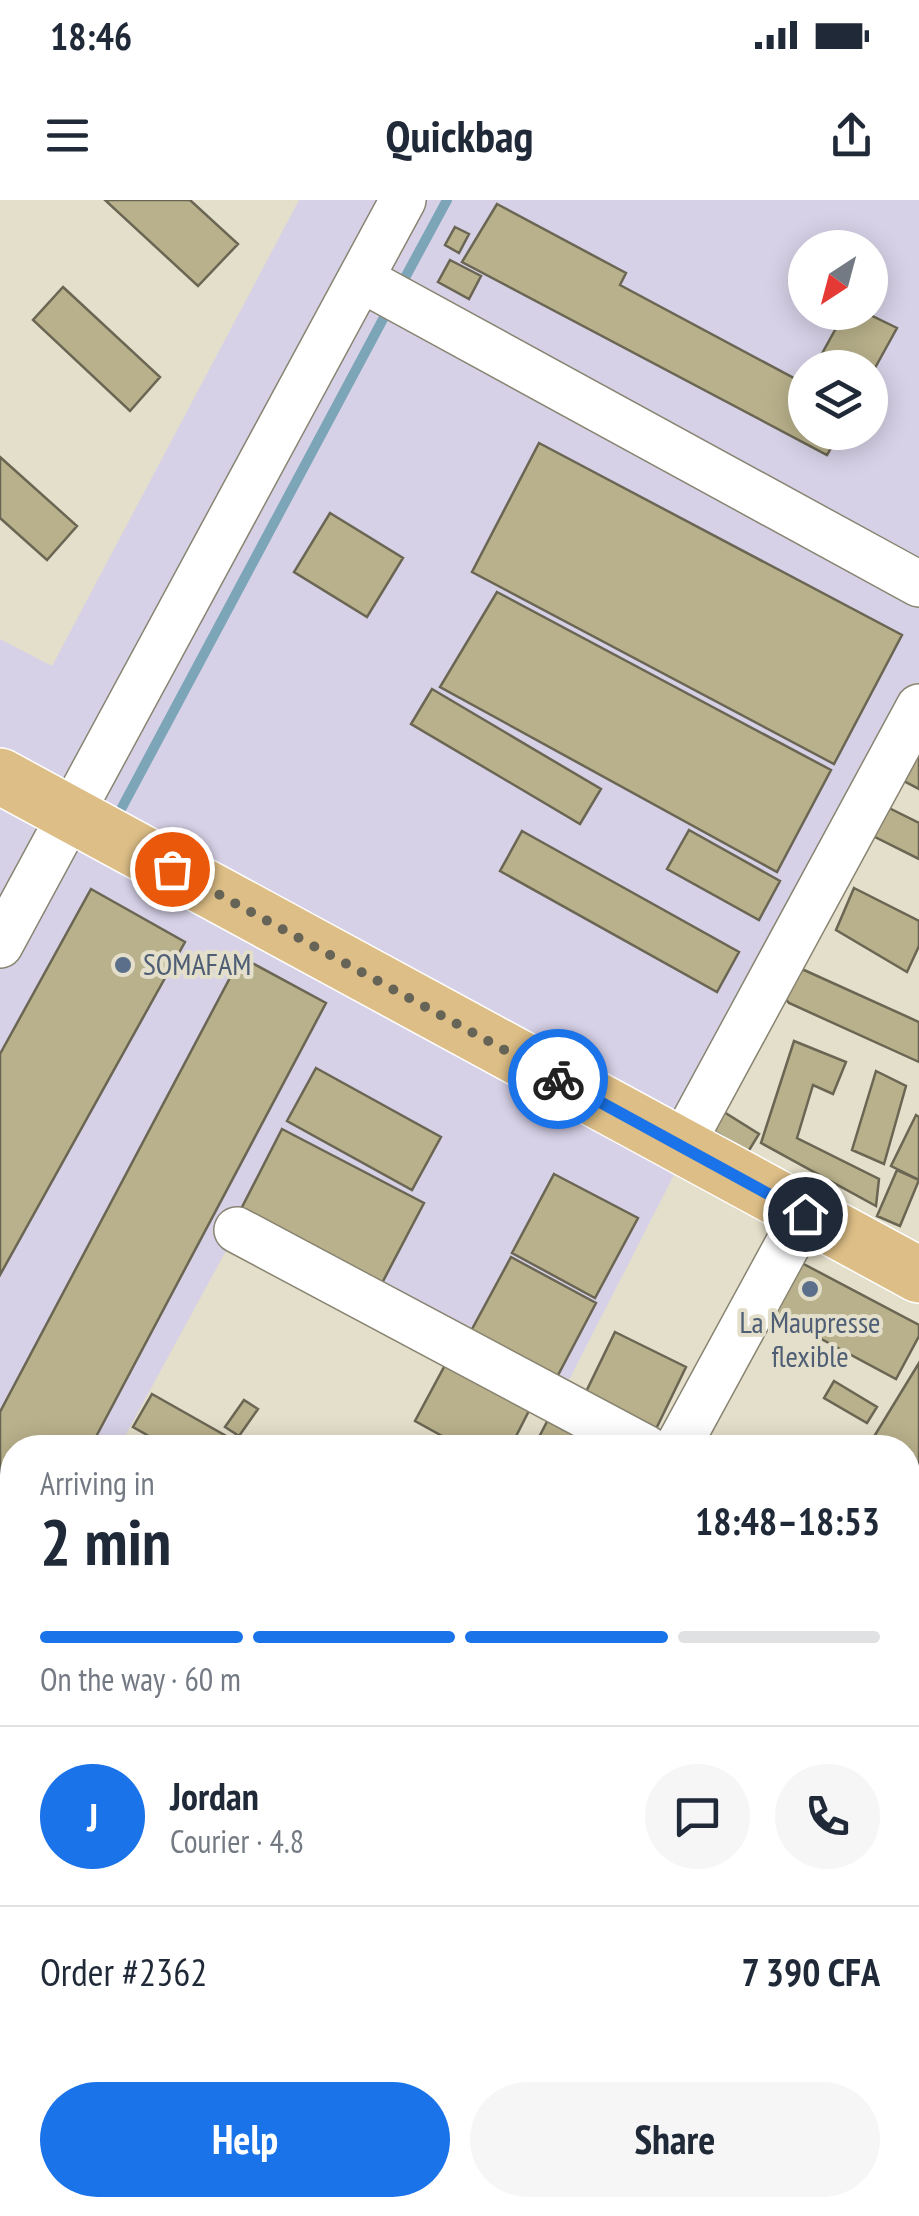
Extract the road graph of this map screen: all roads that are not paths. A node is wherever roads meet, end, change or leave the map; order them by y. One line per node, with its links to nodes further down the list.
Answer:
1 (403, 200): 2 (street)
2 (361, 279): 3 (street); 6 (street)
3 (919, 584)
4 (919, 707): 8 (street)
5 (0, 776): 6 (main road)
6 (71, 814): 7 (street); 8 (main road)
7 (0, 945)
8 (682, 1146): 9 (main road)
9 (805, 1214): 11 (main road); 13 (street)
10 (237, 1230): 12 (street)
11 (919, 1276)
12 (622, 1435)
13 (683, 1435)

